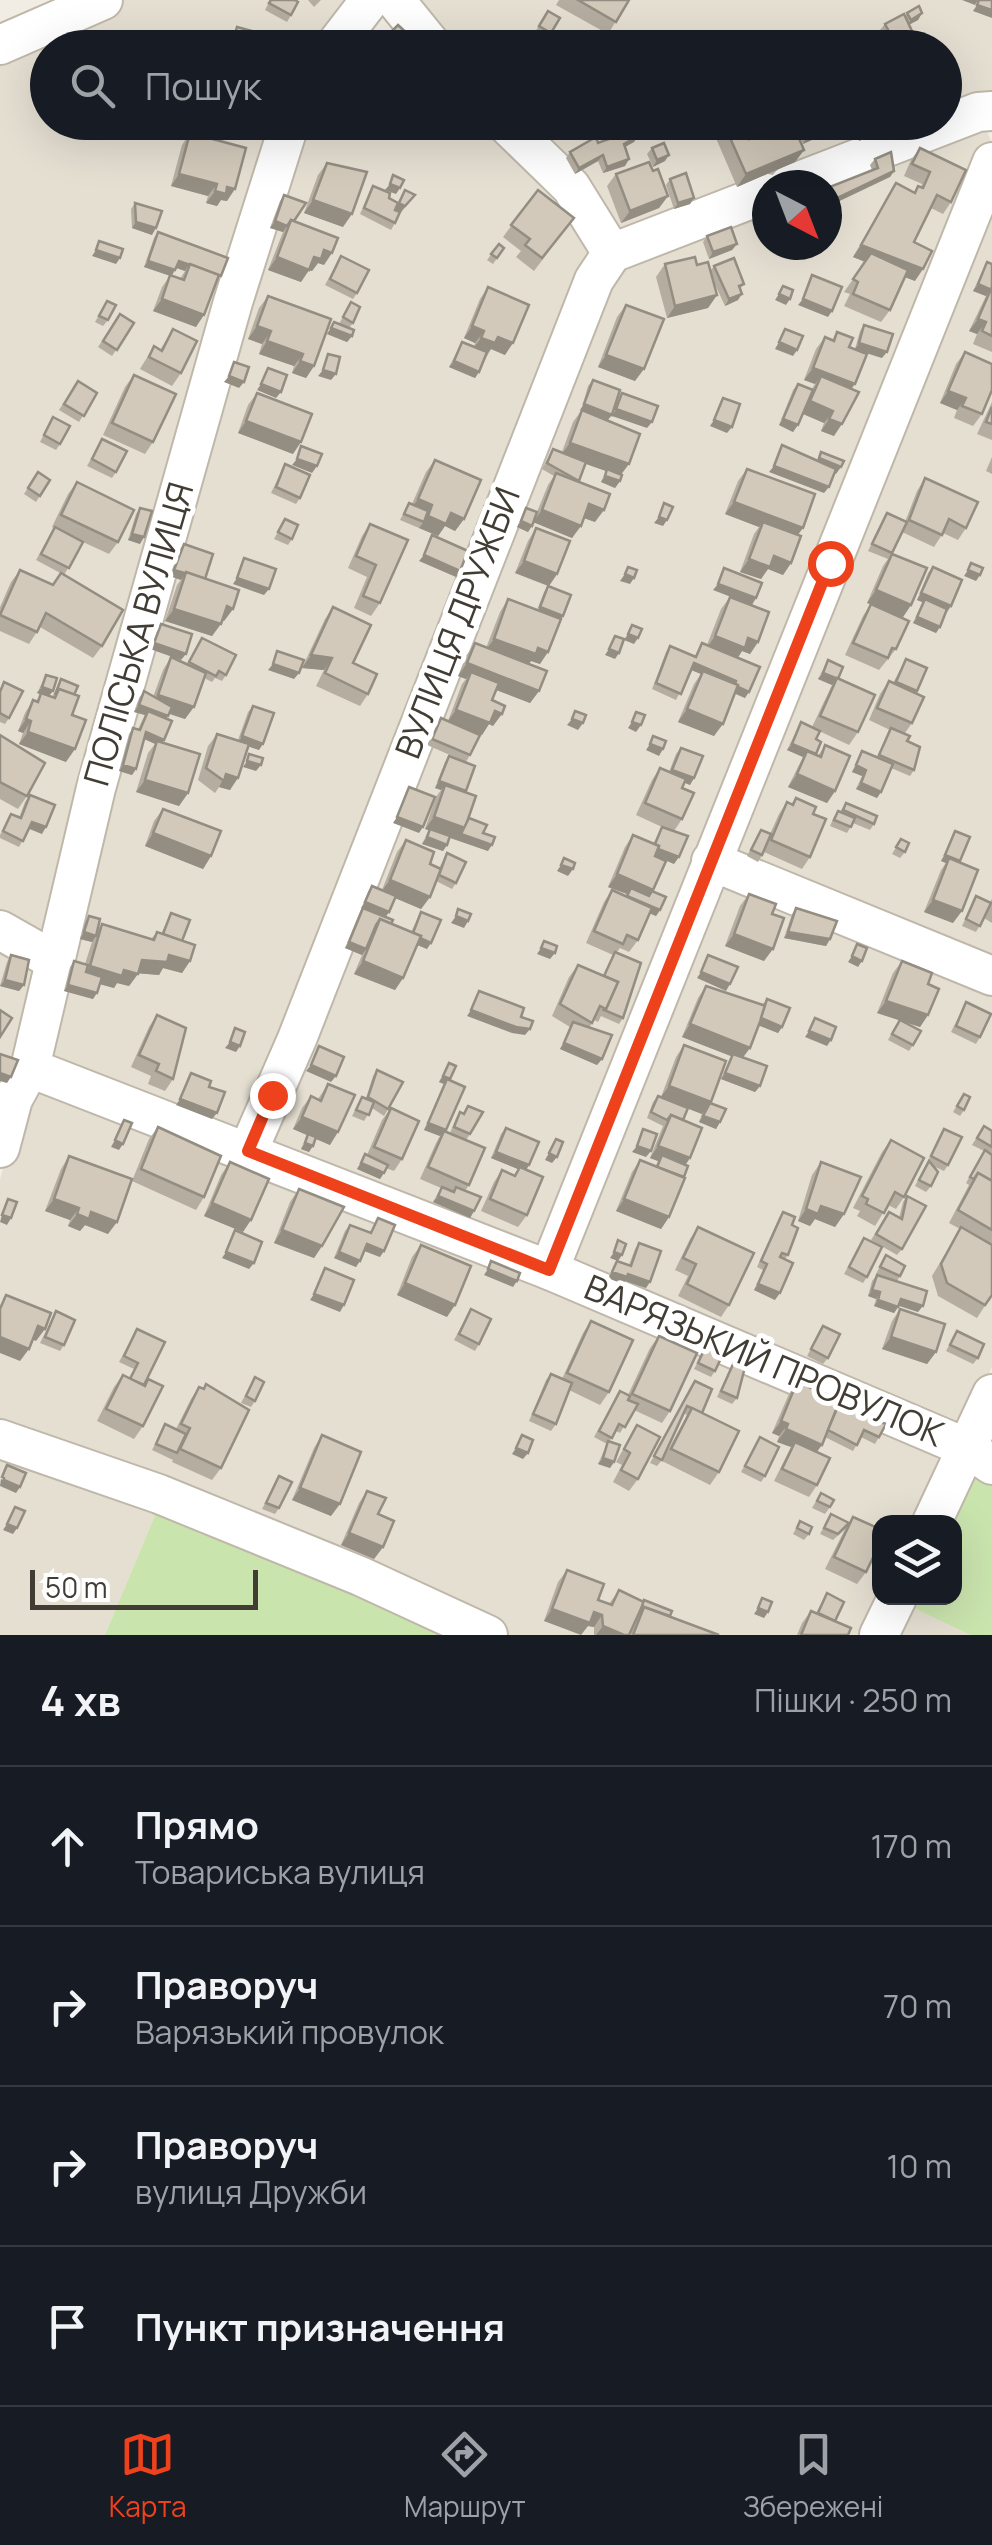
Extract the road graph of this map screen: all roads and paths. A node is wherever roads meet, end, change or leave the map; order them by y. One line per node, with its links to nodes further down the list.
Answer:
1 (102, 0): 4 (street)
2 (370, 0): 5 (street)
3 (395, 0): 6 (street)
4 (34, 30)
5 (347, 30)
6 (419, 30)
7 (30, 32): 8 (street)
8 (0, 45)
9 (992, 111): 10 (street)
10 (962, 118)
11 (285, 140): 20 (street, ПОЛІСЬКА ВУЛИЦЯ)
12 (523, 140): 17 (street)
13 (906, 140): 15 (street)
14 (992, 162): 18 (street)
15 (828, 170)
16 (752, 199): 17 (street)
17 (612, 253): 24 (street, ВУЛИЦЯ ДРУЖБИ)
18 (711, 862): 21 (street); 25 (street)
19 (0, 930): 20 (street)
20 (53, 960): 22 (street, ПОЛІСЬКА ВУЛИЦЯ)
21 (992, 976)
22 (30, 1068): 23 (street, ПОЛІСЬКА ВУЛИЦЯ); 24 (street, ВАРЯЗЬКИЙ ПРОВУЛОК)
23 (0, 1148)
24 (248, 1151): 25 (street, ВАРЯЗЬКИЙ ПРОВУЛОК)
25 (549, 1270): 28 (street, ВАРЯЗЬКИЙ ПРОВУЛОК)
26 (992, 1394): 28 (street)
27 (0, 1440): 31 (street)
28 (979, 1456): 29 (street)
29 (937, 1515)
30 (894, 1605): 32 (street)
31 (488, 1635)
32 (879, 1635)

